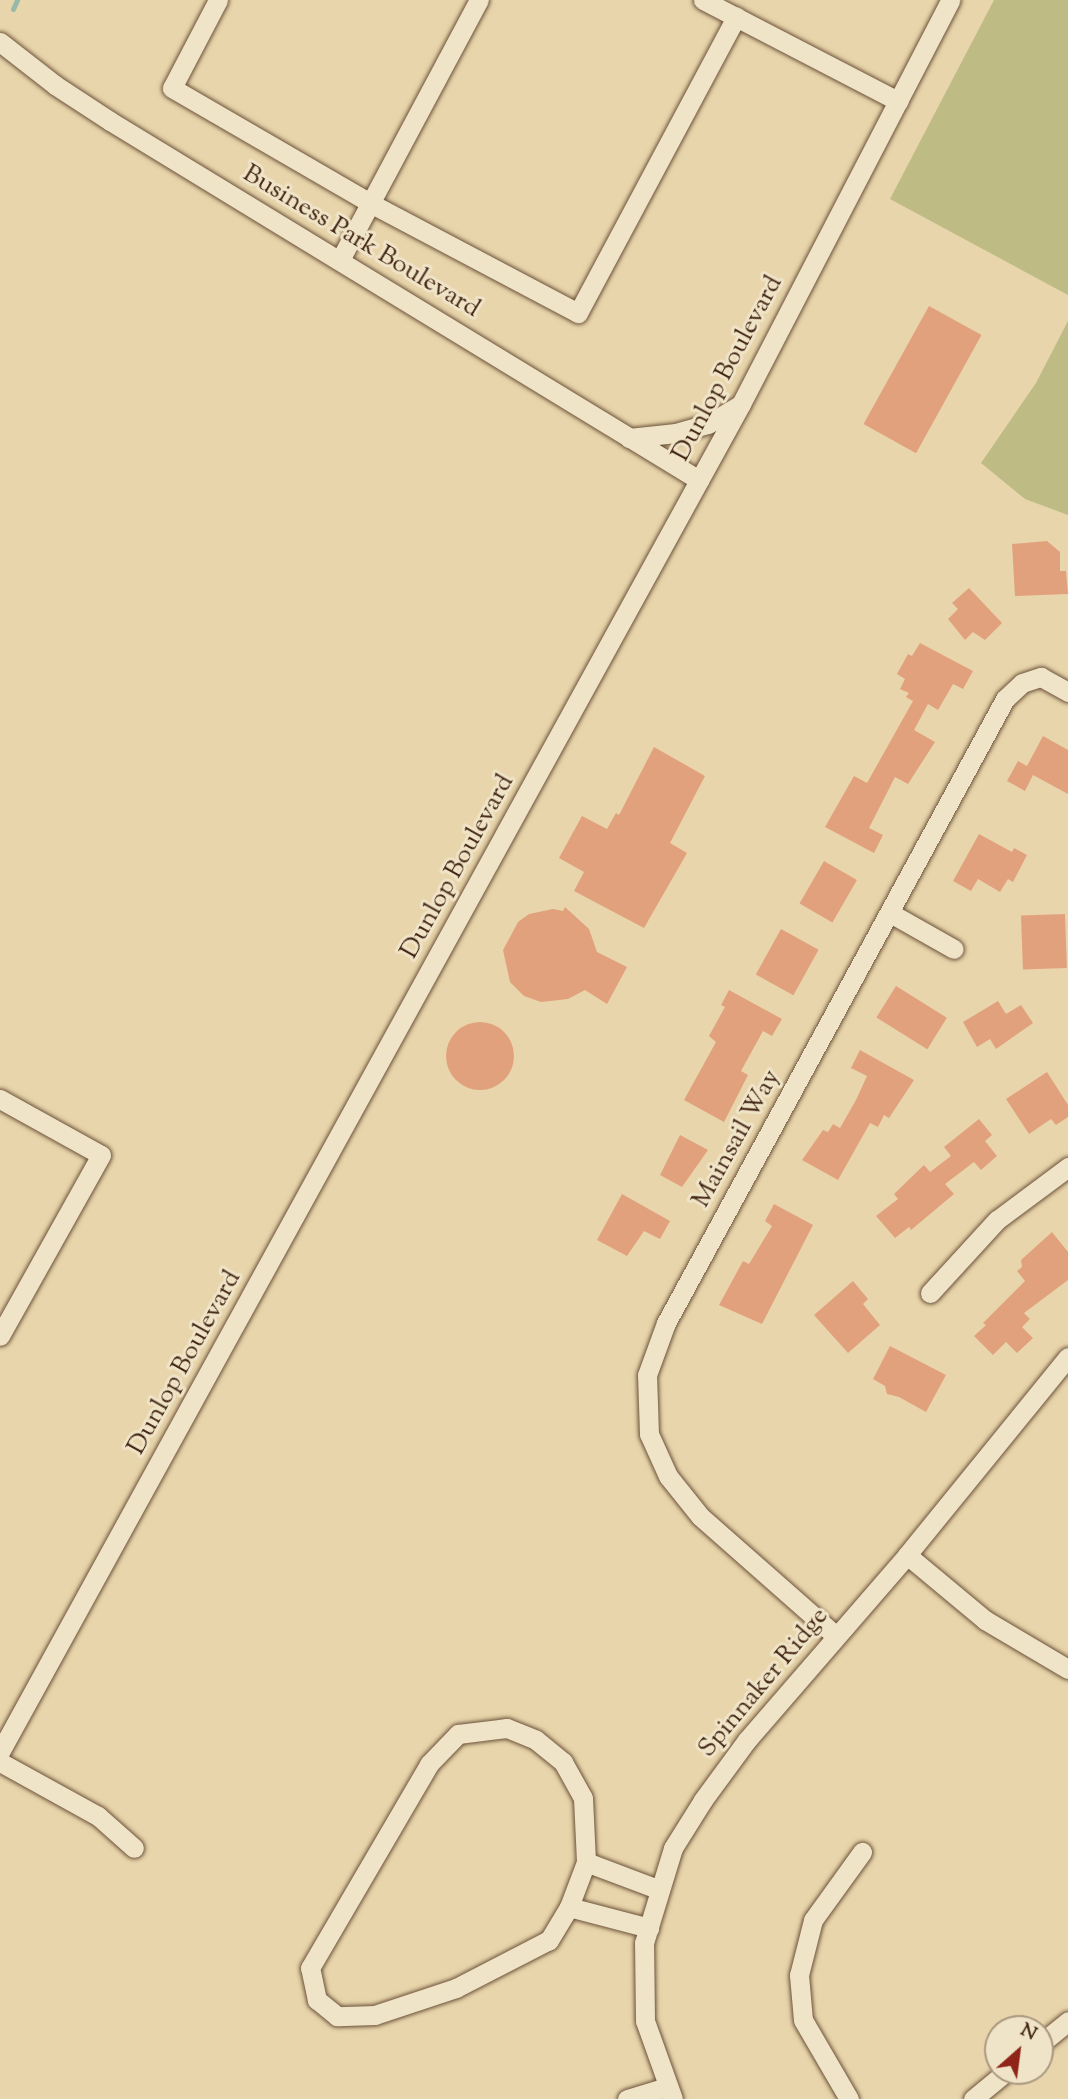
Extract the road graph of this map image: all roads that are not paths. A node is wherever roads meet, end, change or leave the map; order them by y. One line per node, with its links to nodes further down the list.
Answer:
1 (218, 0): 8 (street)
2 (479, 0): 8 (street)
3 (703, 0): 5 (street)
4 (950, 0): 7 (street, Dunlop Boulevard)
5 (736, 17): 7 (street); 8 (street)
6 (0, 43): 9 (street, Business Park Boulevard)
7 (898, 101): 10 (street, Dunlop Boulevard)
8 (372, 204): 9 (street)
9 (340, 260): 11 (street, Business Park Boulevard)
10 (741, 404): 11 (street); 12 (street, Dunlop Boulevard)
11 (629, 438): 12 (street, Business Park Boulevard)
12 (699, 480): 24 (street, Dunlop Boulevard)
13 (1068, 692): 14 (street, Mainsail Way)
14 (890, 913): 15 (street); 22 (street, Mainsail Way)
15 (954, 949)
16 (0, 1099): 19 (street)
17 (1068, 1167): 18 (street)
18 (930, 1293)
19 (0, 1336)
20 (1068, 1357): 21 (street, Spinnaker Ridge)
21 (907, 1555): 22 (street, Spinnaker Ridge); 23 (street)
22 (836, 1636): 29 (street, Spinnaker Ridge)
23 (1068, 1669)
24 (0, 1752)
25 (0, 1762): 26 (street)
26 (134, 1848)
27 (862, 1852): 37 (street)
28 (586, 1863): 29 (street); 30 (street); 30 (street)
29 (660, 1890): 31 (street, Spinnaker Ridge)
30 (569, 1907): 31 (street)
31 (649, 1928): 35 (street, Spinnaker Ridge)
32 (1068, 2021): 33 (street)
33 (1054, 2032)
34 (990, 2085): 38 (street)
35 (670, 2093): 36 (street)
36 (627, 2099)
37 (849, 2099)
38 (973, 2099)

